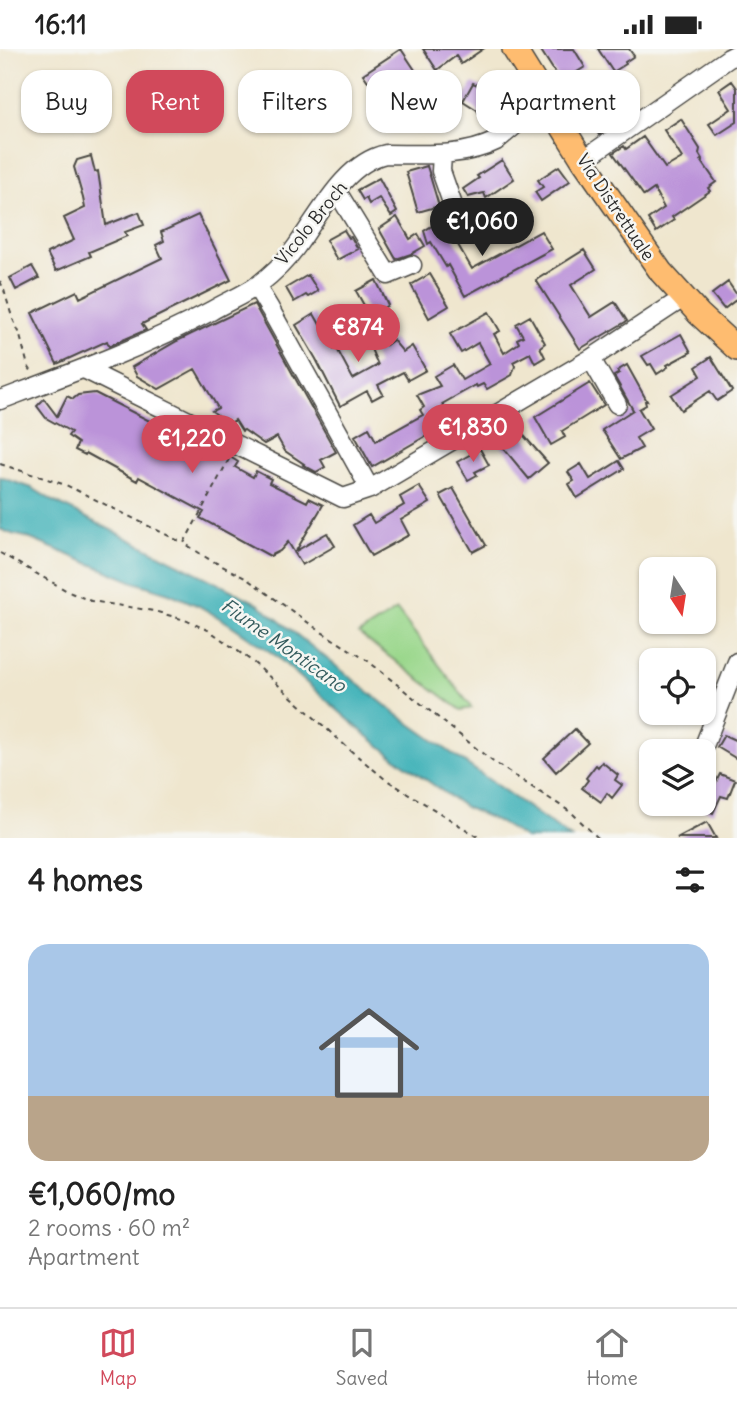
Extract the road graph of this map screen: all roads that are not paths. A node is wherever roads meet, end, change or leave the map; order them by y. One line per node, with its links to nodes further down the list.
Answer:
1 (514, 49): 3 (main road, Via Distrettuale)
2 (734, 61): 7 (street)
3 (527, 70)
4 (506, 133): 6 (street, Vicolo Broch)
5 (566, 133): 7 (main road, Via Distrettuale)
6 (442, 154): 8 (street, Vicolo Broch); 9 (street)
7 (583, 160): 12 (main road, Via Distrettuale)
8 (333, 194): 10 (street); 11 (street, Vicolo Broch)
9 (490, 210)
10 (412, 265)
11 (256, 286): 15 (street, Vicolo Broch); 18 (street)
12 (683, 298): 13 (main road, Via Distrettuale); 14 (street)
13 (737, 349)
14 (592, 358): 17 (street); 18 (street)
15 (84, 369): 16 (street, Vicolo Broch); 18 (street)
16 (0, 400)
17 (617, 404)
18 (370, 489)
19 (737, 662): 20 (street)
20 (707, 739)

